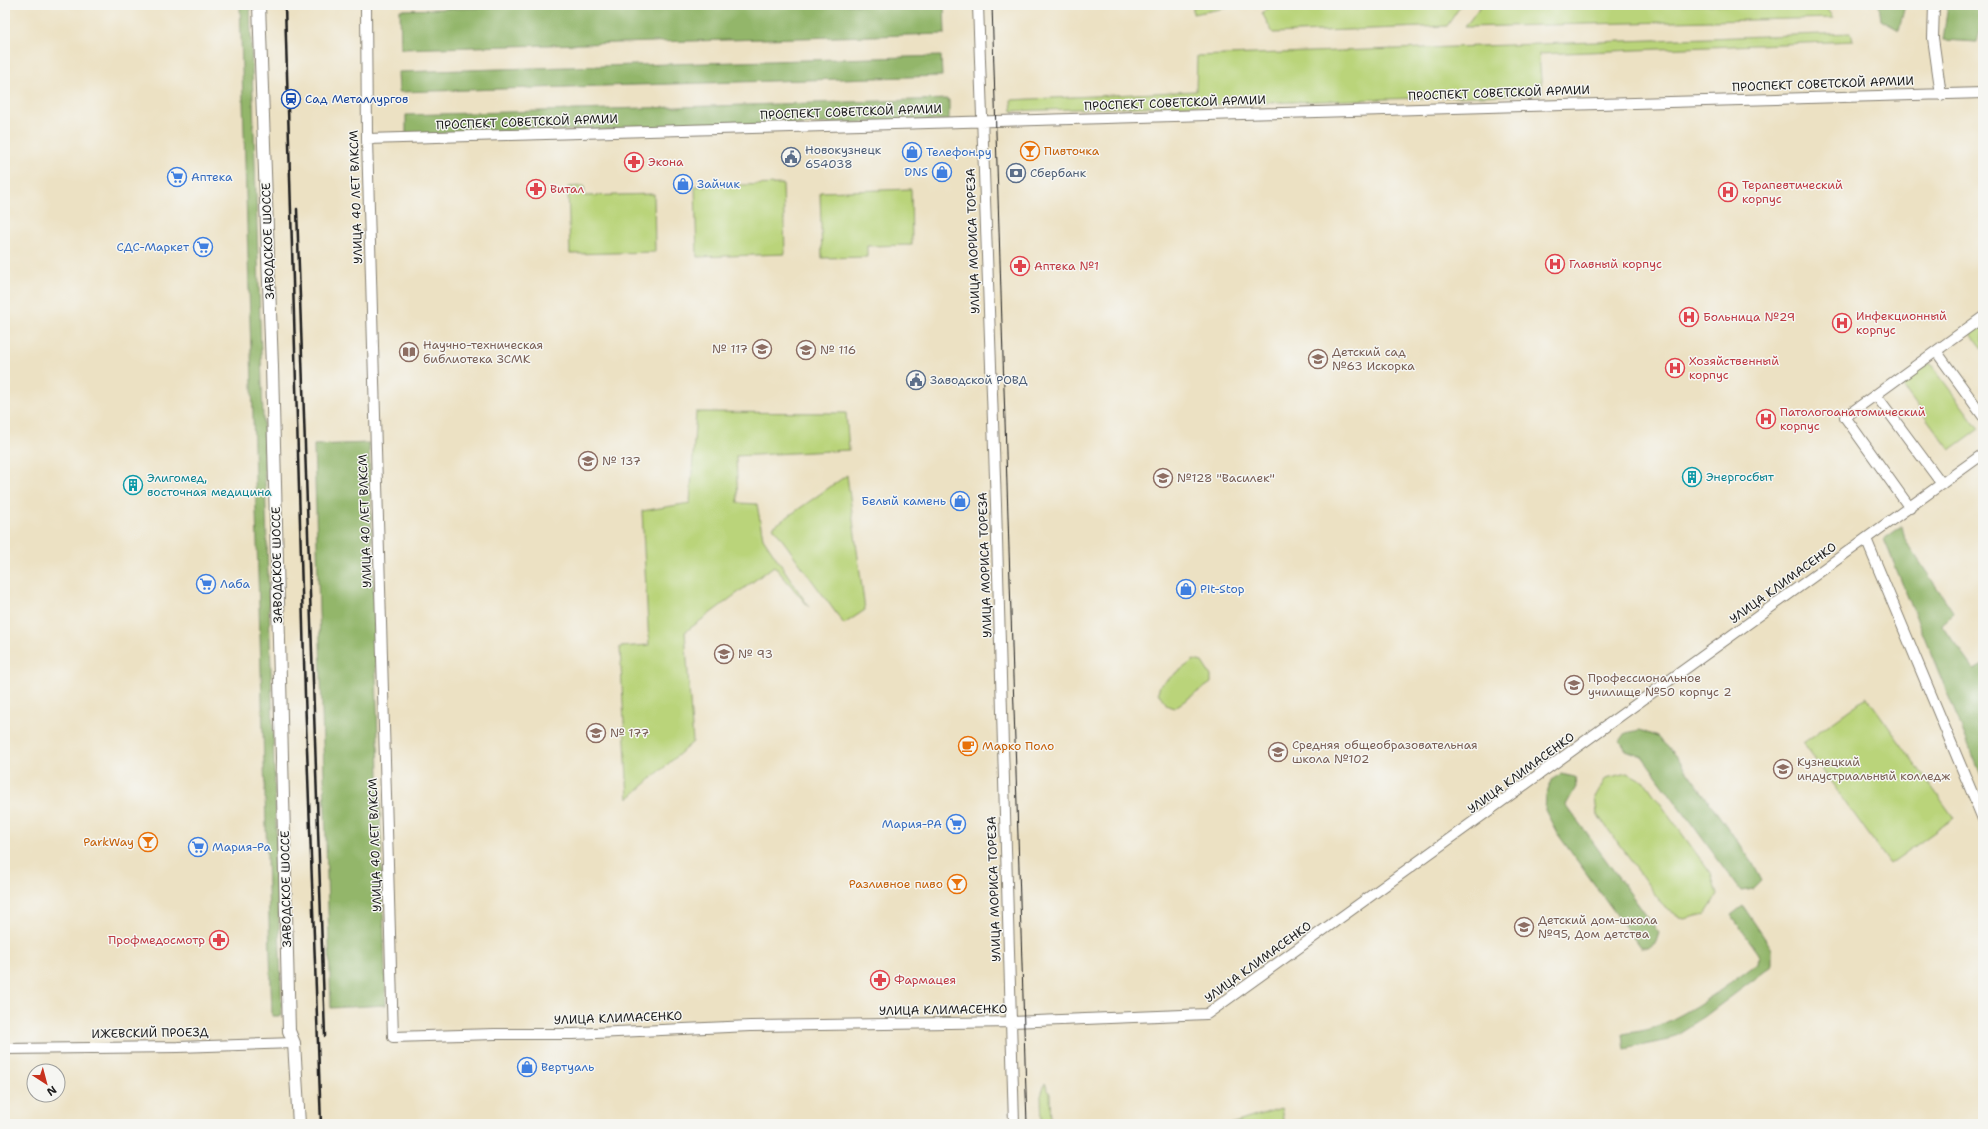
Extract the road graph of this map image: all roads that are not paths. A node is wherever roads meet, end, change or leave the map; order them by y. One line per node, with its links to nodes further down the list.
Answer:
1 (259, 5): 20 (main road, ЗАВОДСКОЕ ШОССЕ)
2 (366, 5): 8 (street, УЛИЦА 40 ЛЕТ ВЛКСМ)
3 (978, 5): 7 (street, УЛИЦА МОРИСА ТОРЕЗА)
4 (1934, 5): 6 (street)
5 (1983, 93): 6 (street, ПРОСПЕКТ СОВЕТСКОЙ АРМИИ)
6 (1940, 94): 7 (street, ПРОСПЕКТ СОВЕТСКОЙ АРМИИ)
7 (982, 121): 8 (street, ПРОСПЕКТ СОВЕТСКОЙ АРМИИ); 18 (street, УЛИЦА МОРИСА ТОРЕЗА)
8 (367, 139): 19 (street, УЛИЦА 40 ЛЕТ ВЛКСМ)
9 (1983, 317): 10 (street)
10 (1936, 351): 11 (street); 12 (street)
11 (1876, 395): 14 (street); 15 (street)
12 (1983, 416)
13 (1983, 454): 14 (street, УЛИЦА КЛИМАСЕНКО)
14 (1942, 484): 15 (street, УЛИЦА КЛИМАСЕНКО)
15 (1910, 508): 16 (street, УЛИЦА КЛИМАСЕНКО)
16 (1866, 539): 17 (street); 18 (street, УЛИЦА КЛИМАСЕНКО)
17 (1983, 819)
18 (1012, 1022): 19 (street, УЛИЦА КЛИМАСЕНКО); 23 (street, УЛИЦА МОРИСА ТОРЕЗА)
19 (393, 1037)
20 (294, 1043): 21 (street, ИЖЕВСКИЙ ПРОЕЗД); 22 (main road, ЗАВОДСКОЕ ШОССЕ)
21 (5, 1049)
22 (299, 1124)
23 (1014, 1124)

